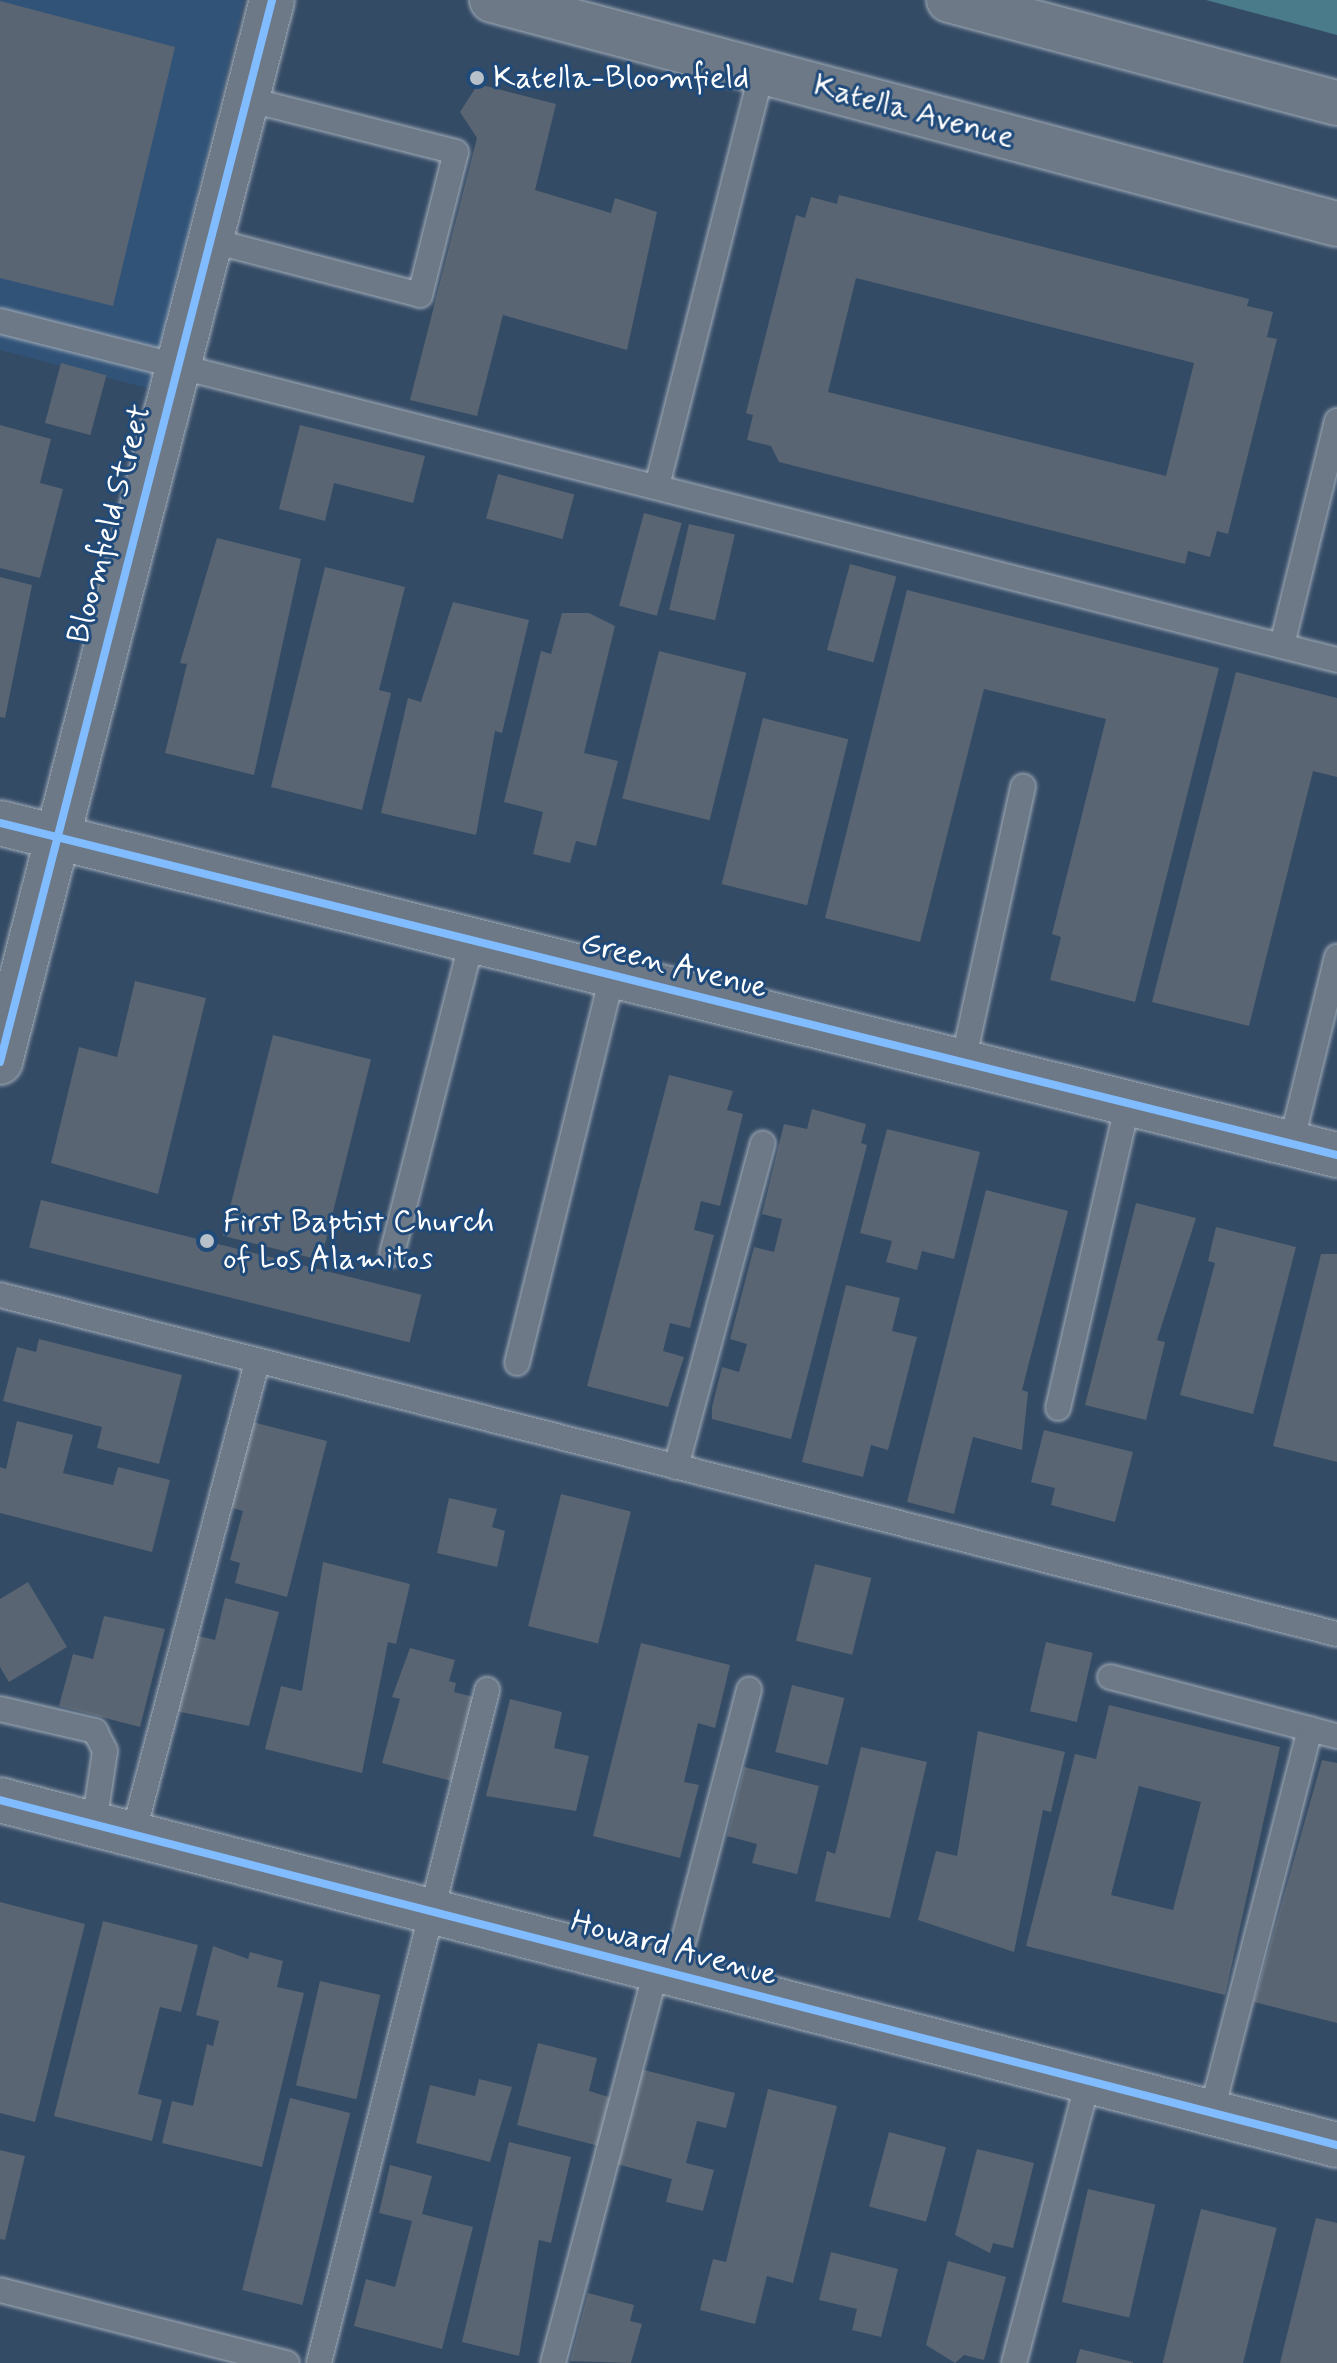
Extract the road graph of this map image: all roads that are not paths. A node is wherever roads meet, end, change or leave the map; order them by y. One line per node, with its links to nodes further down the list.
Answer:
1 (272, 0): 5 (street, Bloomfield Street)
2 (492, 0): 4 (street, Katella Avenue)
3 (949, 0): 6 (street)
4 (762, 72): 7 (street, Katella Avenue); 12 (lane)
5 (246, 99): 8 (street, Bloomfield Street); 8 (lane)
6 (1337, 103)
7 (1337, 224)
8 (209, 240): 10 (street, Bloomfield Street)
9 (0, 321): 10 (lane)
10 (176, 365): 12 (lane); 17 (street, Bloomfield Street)
11 (1337, 421): 13 (lane)
12 (657, 486): 13 (lane)
13 (1282, 645): 14 (lane)
14 (1337, 660)
15 (1023, 786): 22 (lane)
16 (0, 823): 17 (street, Green Avenue)
17 (53, 837): 18 (street, Green Avenue); 21 (street, Bloomfield Street)
18 (472, 940): 20 (street, Green Avenue); 27 (lane)
19 (1337, 957): 25 (lane)
20 (612, 975): 22 (street, Green Avenue); 30 (lane)
21 (0, 1062)
22 (963, 1062): 23 (street, Green Avenue)
23 (1128, 1103): 25 (street, Green Avenue); 31 (lane)
24 (763, 1143): 32 (lane)
25 (1291, 1144): 26 (street, Green Avenue)
26 (1337, 1155)
27 (392, 1254)
28 (0, 1295): 29 (lane)
29 (257, 1361): 32 (lane); 41 (lane)
30 (517, 1363)
31 (1058, 1408)
32 (676, 1467): 33 (lane)
33 (1337, 1634)
34 (1110, 1677): 38 (lane)
35 (749, 1689): 43 (lane)
36 (487, 1690): 42 (lane)
37 (0, 1709): 41 (lane)
38 (1310, 1729): 39 (lane); 45 (lane)
39 (1337, 1736)
40 (0, 1800): 41 (street, Howard Avenue)
41 (114, 1830): 42 (street, Howard Avenue)
42 (430, 1911): 43 (street, Howard Avenue); 49 (lane)
43 (666, 1972): 44 (street, Howard Avenue); 50 (lane)
44 (1088, 2081): 45 (street, Howard Avenue); 51 (lane)
45 (1212, 2112): 46 (street, Howard Avenue)
46 (1337, 2145)
47 (0, 2290): 48 (lane)
48 (287, 2363)
49 (319, 2363)
50 (553, 2363)
51 (1014, 2363)

